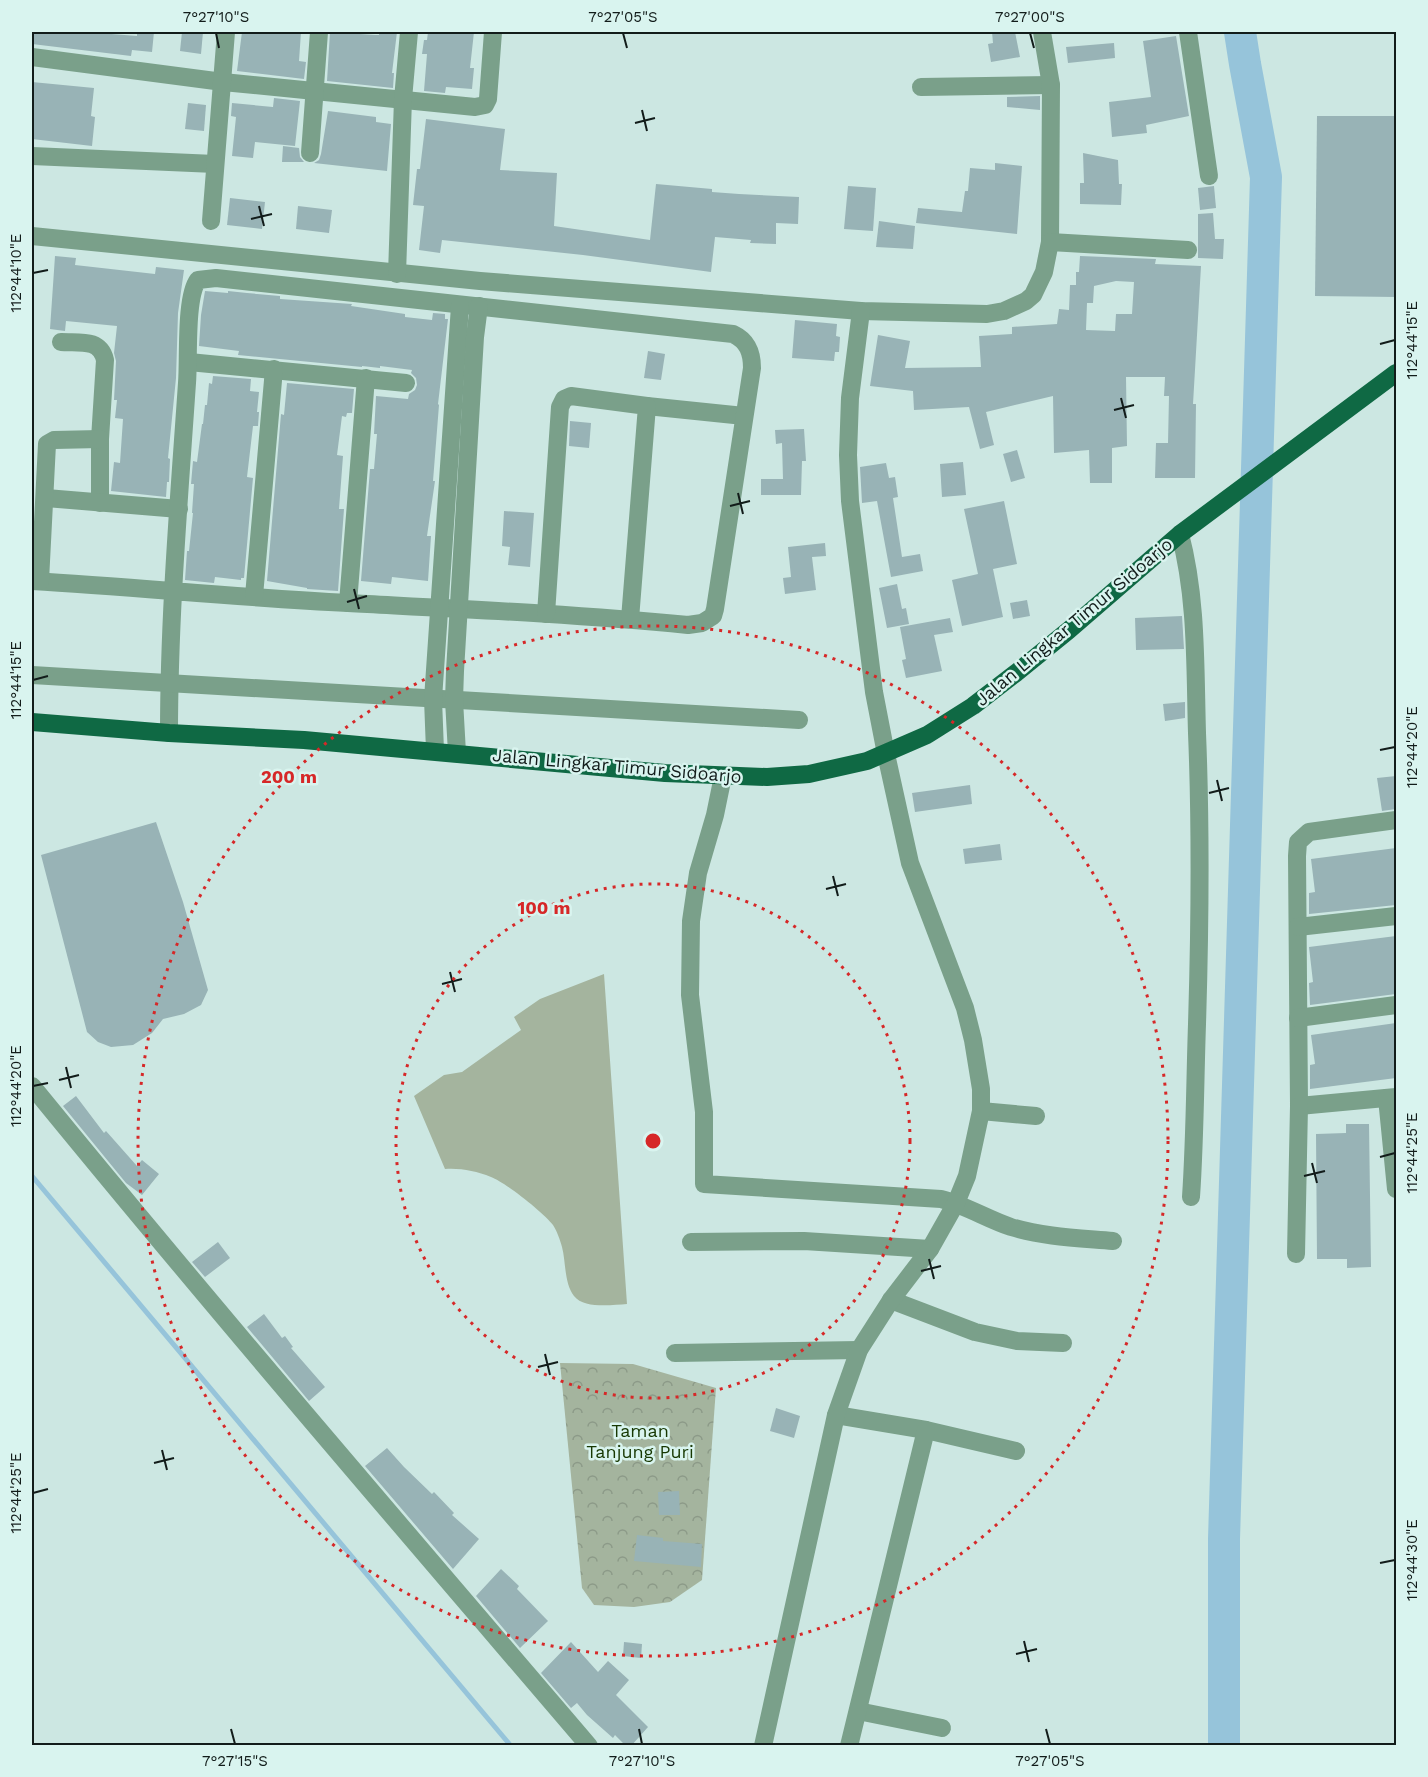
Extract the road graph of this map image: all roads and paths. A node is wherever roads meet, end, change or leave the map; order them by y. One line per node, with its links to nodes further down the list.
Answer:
1 (226, 32): 8 (street)
2 (318, 32): 11 (street)
3 (409, 32): 12 (street)
4 (493, 32): 12 (street)
5 (1042, 32): 9 (street)
6 (1188, 32): 16 (street)
7 (32, 57): 8 (street)
8 (223, 82): 11 (street); 15 (street)
9 (1051, 85): 10 (street); 19 (street)
10 (921, 87)
11 (315, 90): 12 (street); 13 (street)
12 (403, 99): 21 (street)
13 (310, 153)
14 (32, 156): 15 (street)
15 (215, 164): 17 (street)
16 (1209, 176)
17 (211, 221)
18 (32, 236): 21 (street)
19 (1050, 242): 20 (street); 23 (street)
20 (1188, 250)
21 (397, 274): 23 (street)
22 (470, 306): 25 (street); 31 (street); 33 (street)
23 (861, 311): 55 (street)
24 (61, 342): 32 (street)
25 (189, 362): 26 (street); 36 (street)
26 (274, 369): 28 (street); 40 (street)
27 (1396, 373): 37 (main road, Jalan Lingkar Timur Sidoarjo)
28 (366, 378): 29 (street); 41 (street)
29 (406, 383)
30 (647, 406): 31 (street); 44 (street); 45 (street)
31 (744, 416): 45 (street)
32 (100, 439): 34 (street); 35 (street)
33 (459, 452): 42 (street); 43 (street)
34 (46, 498): 35 (street); 38 (street)
35 (100, 503): 36 (street)
36 (178, 509): 39 (street)
37 (1180, 534): 55 (main road, Jalan Lingkar Timur Sidoarjo); 68 (street)
38 (36, 581): 39 (street)
39 (173, 591): 40 (street); 47 (street)
40 (254, 597): 41 (street)
41 (348, 603): 42 (street)
42 (440, 606): 43 (street); 48 (street)
43 (460, 608): 44 (street); 49 (street)
44 (546, 614): 45 (street)
45 (630, 619)
46 (32, 675): 47 (street)
47 (169, 682): 48 (street); 52 (street)
48 (433, 699): 49 (street); 53 (street)
49 (454, 700): 50 (street); 54 (street)
50 (799, 720)
51 (32, 722): 52 (main road, Jalan Lingkar Timur Sidoarjo)
52 (169, 733): 53 (main road, Jalan Lingkar Timur Sidoarjo)
53 (435, 751): 54 (main road, Jalan Lingkar Timur Sidoarjo)
54 (457, 753): 56 (main road, Jalan Lingkar Timur Sidoarjo)
55 (885, 754): 56 (main road, Jalan Lingkar Timur Sidoarjo); 65 (street)
56 (723, 776): 69 (street)
57 (1396, 820): 59 (street)
58 (1396, 916): 59 (street)
59 (1298, 927): 61 (street)
60 (1396, 1005): 61 (street)
61 (1298, 1018): 64 (street)
62 (32, 1086): 83 (street)
63 (1392, 1097): 64 (street); 67 (street)
64 (1299, 1107): 73 (street)
65 (981, 1111): 66 (street); 69 (street)
66 (1036, 1116)
67 (1396, 1189)
68 (1191, 1197)
69 (956, 1203): 70 (street); 72 (street)
70 (1113, 1241)
71 (691, 1242): 72 (street)
72 (930, 1249): 74 (street)
73 (1296, 1254)
74 (891, 1300): 75 (street); 76 (street)
75 (1063, 1343)
76 (859, 1350): 77 (street); 78 (street)
77 (675, 1353)
78 (836, 1415): 79 (street); 84 (street)
79 (926, 1430): 80 (street); 81 (street)
80 (1016, 1451)
81 (858, 1711): 82 (street); 85 (street)
82 (942, 1728)
83 (589, 1746)
84 (763, 1746)
85 (849, 1746)

